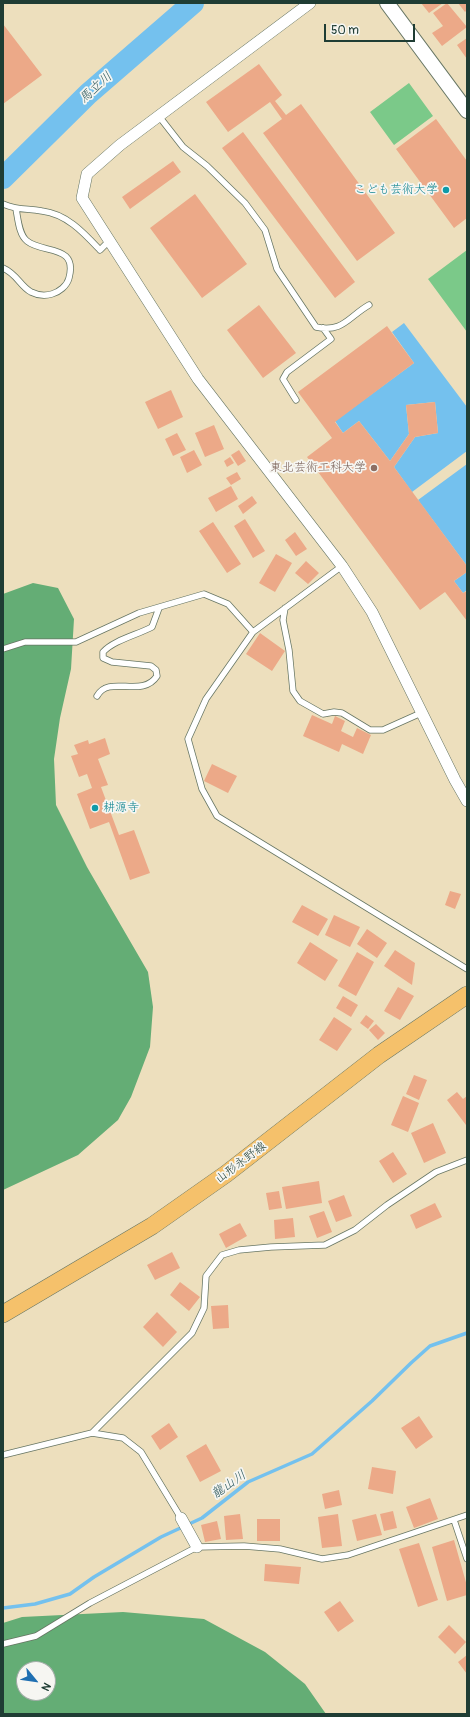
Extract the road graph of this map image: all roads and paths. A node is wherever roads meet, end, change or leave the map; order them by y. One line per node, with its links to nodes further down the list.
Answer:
1 (310, 3): 4 (street)
2 (387, 3): 3 (street)
3 (467, 112)
4 (158, 115): 7 (street); 10 (lane)
5 (3, 204): 6 (lane)
6 (16, 209): 7 (lane); 8 (lane)
7 (110, 240): 12 (street)
8 (3, 268)
9 (369, 305): 10 (lane)
10 (322, 328): 11 (lane)
11 (296, 400)
12 (342, 566): 14 (lane); 18 (street)
13 (158, 608): 15 (lane); 16 (lane); 17 (lane)
14 (285, 608): 15 (lane); 18 (lane)
15 (253, 632): 20 (lane)
16 (3, 649)
17 (97, 696)
18 (421, 713): 19 (street)
19 (467, 801)
20 (467, 969)
21 (467, 995): 23 (main road, 山形永野線)
22 (467, 1160): 24 (lane)
23 (3, 1314)
24 (92, 1433): 25 (lane); 27 (lane)
25 (3, 1455)
26 (467, 1515): 28 (lane)
27 (181, 1518): 29 (street)
28 (454, 1520): 29 (lane); 30 (lane)
29 (197, 1547): 31 (lane)
30 (467, 1559)
31 (3, 1644)

